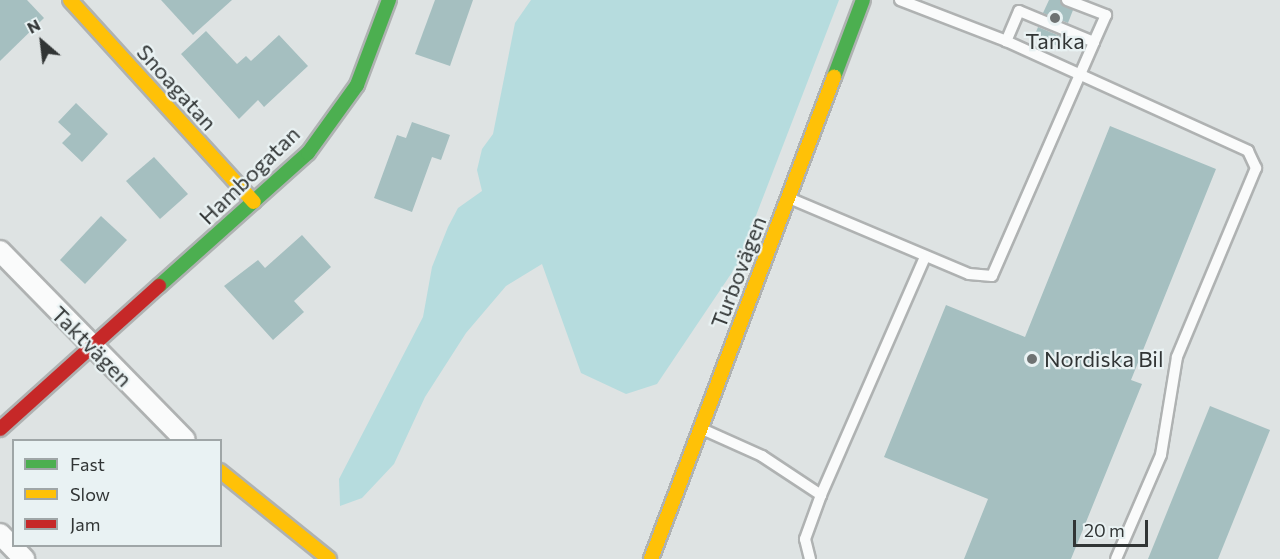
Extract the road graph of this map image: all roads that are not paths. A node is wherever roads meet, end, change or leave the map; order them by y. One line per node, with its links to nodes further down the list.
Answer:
1 (70, 0): 12 (street, Snoagatan)
2 (389, 0): 12 (street, Hambogatan)
3 (863, 0): 11 (street, Turbovägen)
4 (900, 0): 8 (lane)
5 (1024, 0): 7 (lane)
6 (1067, 0): 9 (lane)
7 (1018, 11): 8 (lane); 9 (lane)
8 (1006, 41): 10 (lane)
9 (1094, 42): 10 (lane)
10 (1079, 74): 14 (lane); 28 (lane)
11 (788, 198): 14 (lane); 16 (street, Turbovägen)
12 (254, 202): 15 (street, Hambogatan)
13 (0, 251): 15 (street, Taktvägen)
14 (925, 257): 20 (lane)
15 (93, 347): 17 (street, Hambogatan); 18 (street, Taktvägen)
16 (701, 428): 20 (lane); 26 (street, Turbovägen)
17 (0, 429)
18 (183, 439)
19 (222, 473): 25 (street)
20 (821, 495): 27 (lane)
21 (0, 534): 22 (street)
22 (12, 546)
23 (12, 547): 24 (street)
24 (24, 559)
25 (328, 559)
26 (651, 559)
27 (810, 559)
28 (1116, 559)

